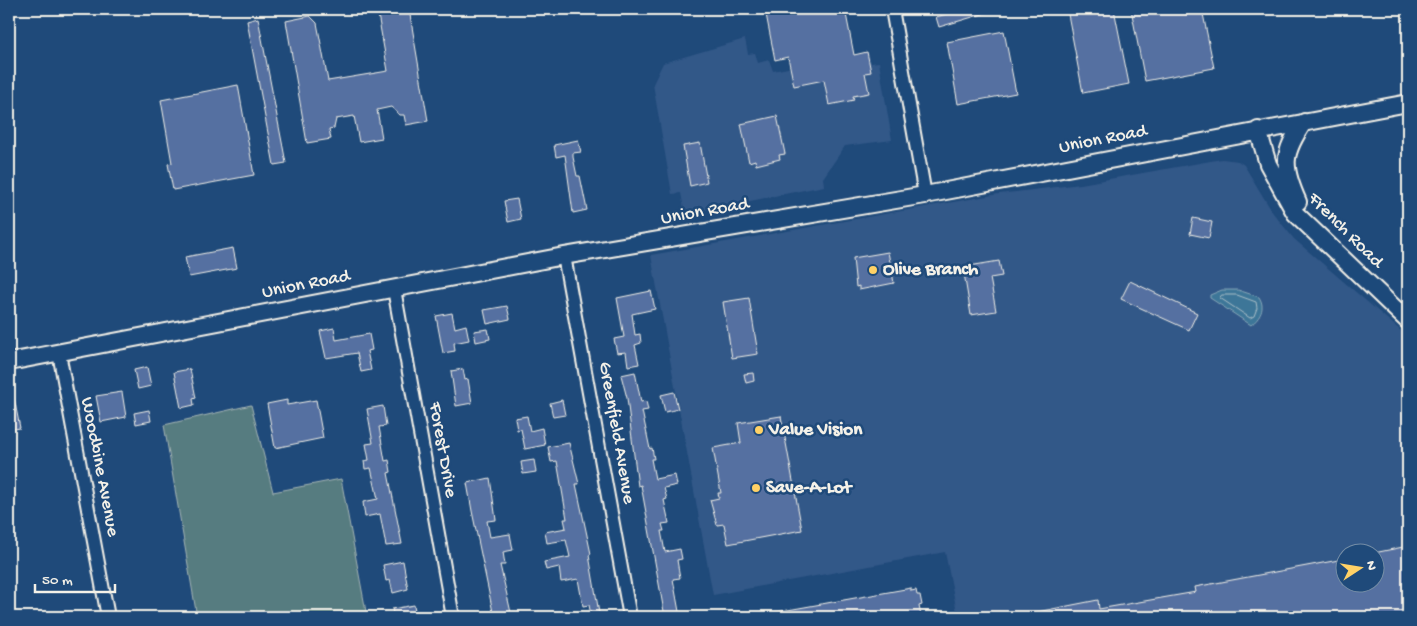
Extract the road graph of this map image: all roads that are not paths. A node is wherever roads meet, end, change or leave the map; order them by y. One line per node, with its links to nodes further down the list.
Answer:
1 (892, 9): 5 (street)
2 (1408, 103): 3 (main road, Union Road)
3 (1304, 122): 4 (main road, Union Road); 6 (main road)
4 (1258, 130): 5 (main road, Union Road); 6 (main road, French Road)
5 (925, 195): 7 (main road, Union Road)
6 (1310, 226): 9 (main road, French Road)
7 (564, 256): 8 (main road, Union Road); 14 (street, Greenfield Avenue)
8 (394, 289): 10 (main road, Union Road); 13 (street, Forest Drive)
9 (1408, 321)
10 (59, 353): 11 (main road, Union Road); 12 (street, Woodbine Avenue)
11 (9, 362)
12 (108, 617)
13 (453, 617)
14 (630, 617)

